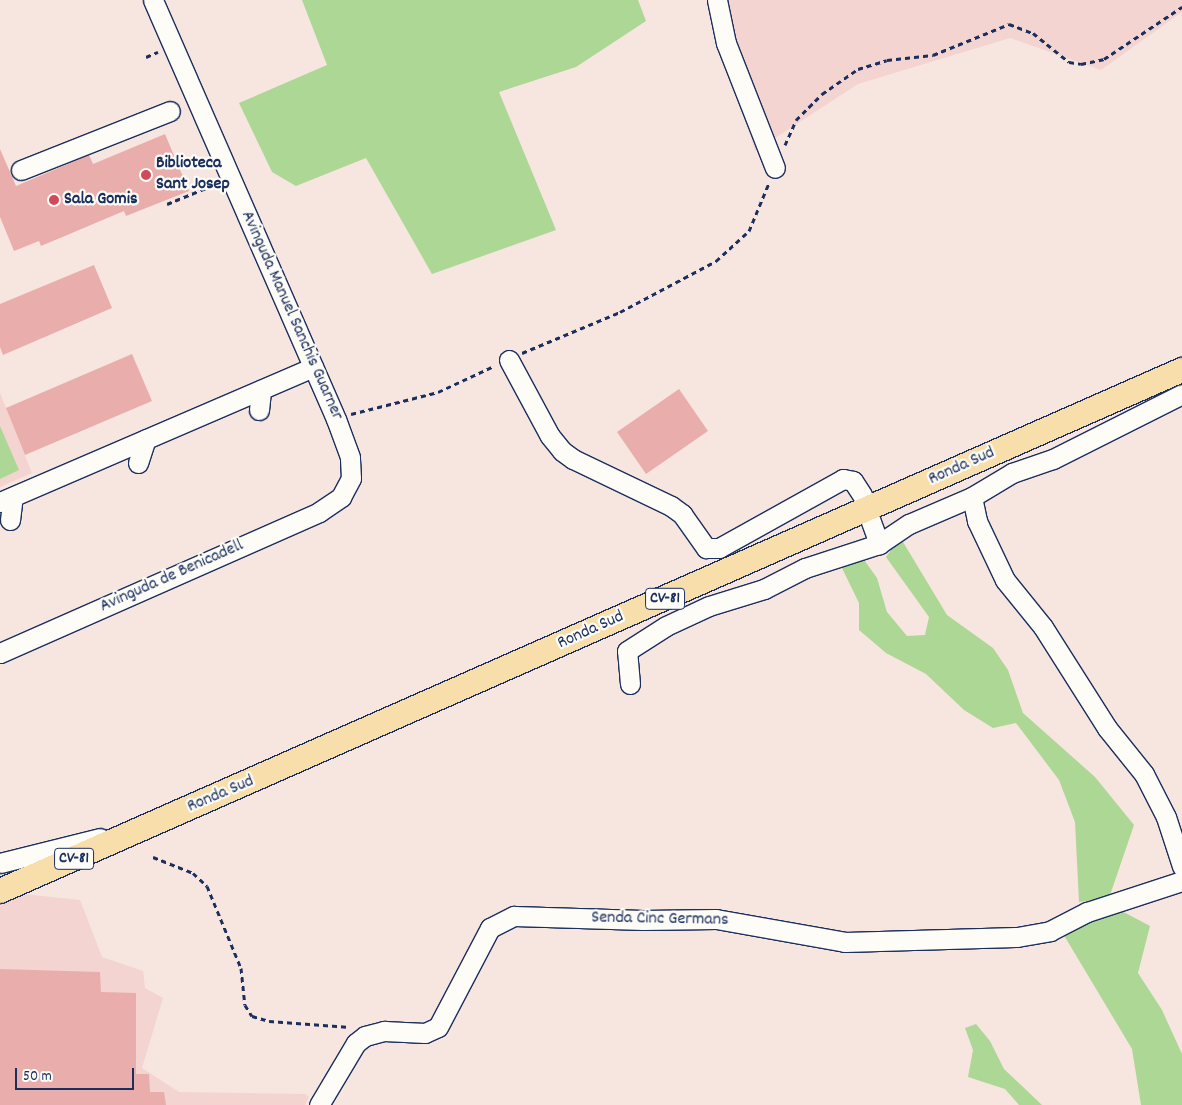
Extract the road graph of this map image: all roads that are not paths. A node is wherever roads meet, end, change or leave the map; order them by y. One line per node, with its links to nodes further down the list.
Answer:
1 (153, 0): 7 (street, Avinguda Manuel Sanchis Guarner)
2 (717, 0): 4 (street)
3 (170, 111): 5 (street)
4 (775, 168)
5 (21, 170)
6 (508, 360): 14 (street)
7 (313, 367): 9 (street); 15 (street, Avinguda Manuel Sanchis Guarner)
8 (1182, 370): 23 (main road, Ronda Sud / CV-81)
9 (261, 390): 11 (street); 12 (street)
10 (1182, 394): 16 (street)
11 (259, 410)
12 (146, 439): 13 (street); 17 (street)
13 (138, 463)
14 (862, 495)
15 (341, 497): 21 (street, Avinguda de Benicadell)
16 (972, 497): 20 (street); 25 (street)
17 (6, 500): 19 (street)
18 (870, 519): 20 (street)
19 (10, 520)
20 (879, 544): 22 (street)
21 (0, 653)
22 (630, 684)
23 (148, 827): 24 (street); 27 (main road, Ronda Sud / CV-81)
24 (0, 863)
25 (1182, 866)
26 (1182, 881): 28 (street, Senda Cinc Germans)
27 (0, 891)
28 (319, 1105)

